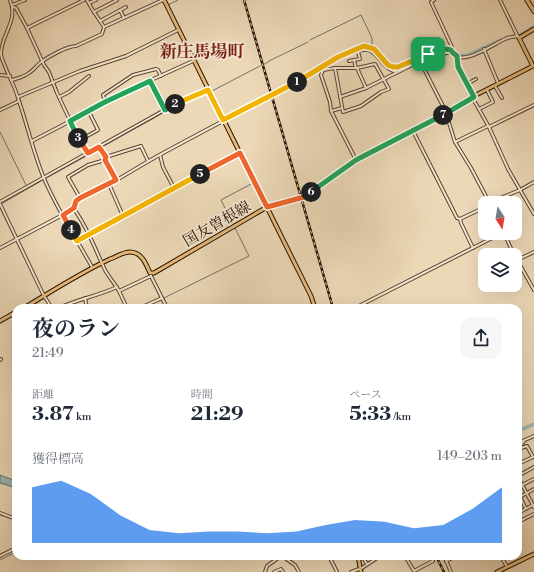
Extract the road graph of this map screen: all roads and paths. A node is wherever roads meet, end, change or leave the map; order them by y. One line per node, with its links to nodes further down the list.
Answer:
1 (10, 0): 11 (street)
2 (24, 0): 11 (street)
3 (86, 0): 10 (street); 19 (street)
4 (96, 0): 10 (street)
5 (117, 0): 14 (street)
6 (164, 0): 16 (street); 21 (main road)
7 (434, 0): 25 (street)
8 (500, 0): 22 (street)
9 (527, 0): 15 (highway)
10 (89, 3): 14 (street)
11 (13, 6): 19 (street); 38 (street)
12 (126, 7): 13 (street)
13 (120, 10): 16 (street); 17 (street)
14 (94, 12): 17 (street)
15 (534, 12)
16 (124, 18): 18 (street)
17 (100, 21): 18 (street)
18 (104, 27): 28 (street)
19 (27, 28): 28 (street)
20 (534, 29): 22 (main road)
21 (178, 30): 29 (main road); 45 (street)
22 (518, 37): 23 (street); 35 (main road, 国友曽根線)
23 (484, 49): 26 (street); 47 (street)
24 (358, 50): 25 (street); 27 (street); 32 (street); 36 (street)
25 (451, 51): 26 (street); 31 (street)
26 (457, 56): 46 (street)
27 (354, 60): 30 (street); 34 (street)
28 (42, 61): 43 (street); 45 (street)
29 (193, 61): 40 (street); 50 (main road)
30 (349, 61)
31 (420, 61): 36 (street); 66 (street)
32 (323, 68): 33 (street); 64 (street); 67 (street)
33 (335, 68): 34 (street); 54 (street)
34 (356, 68): 41 (street); 49 (street)
35 (533, 68): 47 (main road, 国友曽根線)
36 (397, 72): 41 (street)
37 (0, 75): 38 (street)
38 (10, 76): 43 (street)
39 (89, 76): 52 (street)
40 (161, 76): 44 (street); 58 (street)
41 (384, 79): 49 (street); 60 (street)
42 (476, 79): 46 (street)
43 (12, 80): 53 (street)
44 (150, 81): 58 (street); 63 (street)
45 (53, 82): 52 (street); 53 (street)
46 (467, 84): 55 (street)
47 (499, 84): 48 (main road, 国友曽根線)
48 (495, 86): 51 (main road, 国友曽根線); 56 (street)
49 (366, 88): 54 (street)
50 (208, 90): 63 (street); 67 (main road)
51 (487, 90): 55 (main road, 国友曽根線); 61 (street)
52 (59, 96): 68 (street)
53 (18, 97): 57 (street)
54 (340, 97): 60 (street)
55 (473, 97): 61 (street); 66 (main road, 国友曽根線)
56 (502, 98)
57 (19, 101): 62 (street); 72 (street)
58 (105, 102): 65 (street)
59 (534, 105): 69 (street)
60 (342, 108): 64 (street)
61 (479, 109): 69 (street)
62 (0, 110)
63 (165, 110): 74 (street)
64 (331, 111): 79 (street)
65 (88, 112): 68 (street); 71 (street)
66 (446, 113): 70 (main road, 国友曽根線); 73 (street)
67 (223, 120): 76 (main road); 77 (street)
68 (70, 121): 71 (street); 72 (street)
69 (489, 126): 73 (street); 86 (street)
70 (413, 131): 79 (main road, 国友曽根線); 97 (street)
71 (80, 140): 75 (street)
72 (32, 141): 81 (street)
73 (455, 142): 87 (street)
74 (99, 147): 75 (street); 78 (street)
75 (88, 153): 81 (street)
76 (240, 153): 85 (street); 91 (main road)
77 (160, 155): 80 (street); 85 (street)
78 (106, 159): 80 (street); 82 (street); 89 (street)
79 (356, 160): 91 (main road, 国友曽根線)
80 (148, 161): 82 (street)
81 (44, 177): 90 (street); 95 (street)
82 (116, 180): 84 (street)
83 (534, 182): 86 (street)
84 (109, 184): 89 (street); 96 (street)
85 (174, 188): 96 (street)
86 (520, 190): 88 (street); 94 (street)
87 (485, 196)
88 (505, 196)
89 (80, 198): 92 (street)
90 (0, 203): 99 (street)
91 (267, 207): 109 (main road, 国友曽根線); 123 (main road)
92 (74, 208): 95 (street); 98 (street)
93 (478, 210): 97 (street)
94 (534, 214)
95 (63, 215): 99 (street); 101 (street)
96 (123, 216): 98 (street)
97 (460, 219): 103 (street)
98 (90, 234): 101 (street); 106 (street)
99 (16, 240): 102 (street); 113 (street)
100 (489, 240): 103 (street)
101 (77, 241): 107 (street)
102 (0, 248)
103 (473, 248): 124 (street)
104 (534, 252): 105 (street)
105 (522, 258)
106 (102, 263): 107 (main road); 109 (main road); 110 (street)
107 (92, 268): 113 (main road)
108 (522, 269): 111 (street)
109 (151, 275): 112 (street); 115 (street)
110 (117, 287): 112 (street); 114 (street)
111 (534, 290)
112 (119, 291): 120 (street)
113 (44, 296): 116 (main road); 117 (street)
114 (85, 298): 118 (street); 119 (street)
115 (162, 298): 121 (street); 122 (street)
116 (31, 304)
117 (49, 304)
118 (69, 304)
119 (86, 304)
120 (126, 304)
121 (149, 304)
122 (165, 304)
123 (314, 304)
124 (363, 304)
125 (12, 314): 126 (main road)
126 (0, 321)
127 (534, 437): 128 (street)
128 (524, 441): 129 (street)
129 (522, 444)
130 (522, 447): 131 (street)
131 (533, 457): 132 (street)
132 (522, 462)
133 (534, 467): 134 (street)
134 (522, 474)
135 (534, 479): 136 (street)
136 (522, 485): 138 (street)
137 (534, 489): 138 (street)
138 (526, 493): 139 (street); 141 (street)
139 (522, 495)
140 (522, 502): 142 (street)
141 (534, 506): 142 (street)
142 (526, 509): 143 (street)
143 (522, 511)
144 (0, 513): 146 (street)
145 (534, 514): 147 (street)
146 (12, 518)
147 (522, 520)
148 (12, 550): 150 (street)
149 (534, 554): 160 (main road)
150 (0, 556)
151 (276, 560): 166 (street)
152 (288, 560): 169 (street)
153 (331, 560): 170 (street)
154 (359, 560): 165 (main road)
155 (364, 560): 163 (street)
156 (374, 560): 163 (street)
157 (407, 560): 172 (street)
158 (432, 560): 172 (street)
159 (503, 560): 164 (street)
160 (522, 560)
161 (522, 560): 164 (main road)
162 (446, 561): 173 (street)
163 (367, 564): 165 (street)
164 (507, 567): 174 (main road)
165 (361, 570): 171 (street)
166 (265, 572)
167 (274, 572): 168 (street)
168 (283, 572)
169 (299, 572)
170 (337, 572)
171 (351, 572)
172 (413, 572)
173 (451, 572)
174 (498, 572)

